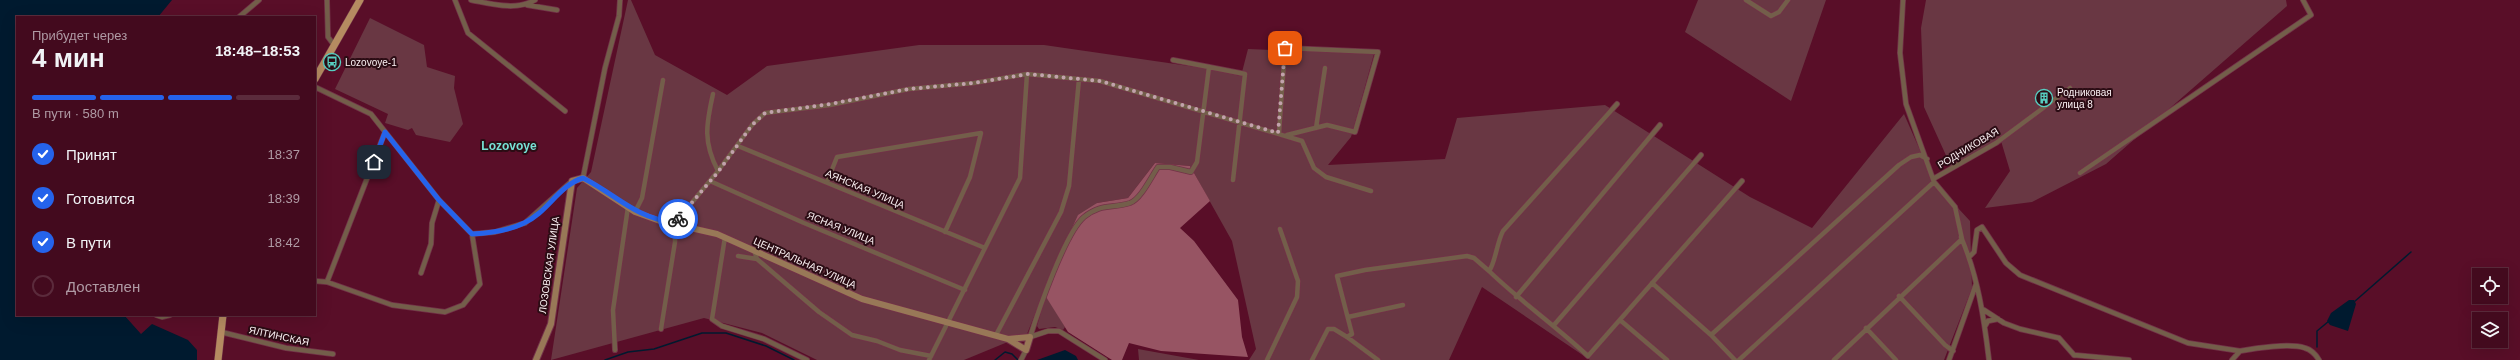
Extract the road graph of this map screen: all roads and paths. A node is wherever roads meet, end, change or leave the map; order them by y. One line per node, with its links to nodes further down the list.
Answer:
1 (259, 0): 14 (street)
2 (327, 0): 15 (street)
3 (360, 0): 15 (main road)
4 (455, 0): 27 (street)
5 (471, 0): 12 (street)
6 (535, 0): 12 (street)
7 (620, 0): 40 (street)
8 (1746, 0): 9 (street)
9 (1788, 0)
10 (1903, 0): 37 (street)
11 (2303, 0): 39 (street)
12 (527, 5): 13 (street)
13 (557, 10)
14 (240, 16)
15 (334, 45): 20 (main road)
16 (1173, 60): 17 (street)
17 (1209, 66): 28 (street); 29 (street)
18 (1325, 68): 31 (street)
19 (1028, 74): 21 (street); 35 (street); 57 (street)
20 (316, 77)
21 (1079, 79): 28 (street); 83 (street)
22 (663, 80): 50 (street)
23 (316, 87): 32 (street)
24 (2070, 88): 44 (street, РОДНИКОВАЯ)
25 (713, 94): 38 (street)
26 (1617, 104): 62 (street)
27 (565, 111)
28 (1203, 112): 29 (street); 85 (street)
29 (1240, 122): 33 (street); 41 (street)
30 (1660, 125): 70 (street)
31 (1316, 128): 33 (street); 34 (street)
32 (385, 132): 48 (street); 65 (street)
33 (1278, 133): 34 (street)
34 (1287, 135): 47 (street)
35 (738, 146): 38 (street); 45 (street, АЯНСКАЯ УЛИЦА)
36 (1701, 155): 78 (street)
37 (1927, 159): 44 (street); 84 (street)
38 (718, 172): 43 (street)
39 (2080, 173)
40 (583, 178): 42 (main road); 49 (main road, ЦЕНТРАЛЬНАЯ УЛИЦА)
41 (1233, 180)
42 (572, 181): 54 (street); 97 (main road, ЛОЗОВСКАЯ УЛИЦА)
43 (710, 181): 51 (street); 68 (street, ЯСНАЯ УЛИЦА)
44 (1934, 181): 55 (street); 106 (street, РОДНИКОВАЯ)
45 (827, 182): 53 (street, АЯНСКАЯ УЛИЦА); 53 (street)
46 (1742, 182): 66 (street)
47 (1371, 191)
48 (439, 200): 54 (street); 63 (street)
49 (628, 208): 50 (main road, ЦЕНТРАЛЬНАЯ УЛИЦА); 88 (street)
50 (635, 212): 51 (main road, ЦЕНТРАЛЬНАЯ УЛИЦА)
51 (675, 223): 56 (main road, ЦЕНТРАЛЬНАЯ УЛИЦА); 81 (street)
52 (1280, 229): 101 (street)
53 (945, 232): 57 (street, АЯНСКАЯ УЛИЦА)
54 (472, 234): 65 (street)
55 (1961, 237): 60 (street); 69 (street)
56 (725, 238): 58 (main road, ЦЕНТРАЛЬНАЯ УЛИЦА); 98 (street)
57 (985, 248): 68 (street)
58 (754, 250): 61 (street); 77 (main road, ЦЕНТРАЛЬНАЯ УЛИЦА)
59 (738, 256): 61 (street)
60 (1969, 257): 67 (street); 91 (street)
61 (757, 259): 93 (street)
62 (1489, 271): 70 (street); 74 (street)
63 (421, 273)
64 (316, 281): 65 (street)
65 (327, 282)
66 (1652, 283): 76 (street); 84 (street)
67 (1977, 283): 72 (street); 90 (street)
68 (965, 290): 77 (street)
69 (1899, 296): 80 (street); 90 (street)
70 (1516, 297): 78 (street)
71 (1403, 305): 74 (street)
72 (1984, 310): 75 (street); 79 (street)
73 (224, 316): 82 (main road)
74 (1348, 317): 86 (street)
75 (1998, 319): 79 (street); 95 (street)
76 (1620, 320): 78 (street); 104 (street)
77 (950, 321): 83 (main road, ЦЕНТРАЛЬНАЯ УЛИЦА); 93 (street)
78 (1554, 325)
79 (1985, 326): 94 (street)
80 (1866, 328): 107 (street); 108 (street)
81 (661, 329)
82 (221, 332): 92 (street, ЯЛТИНСКАЯ); 96 (main road)
83 (996, 335): 87 (main road, ЦЕНТРАЛЬНАЯ УЛИЦА)
84 (1711, 335): 105 (street)
85 (1030, 337): 87 (main road, ЦЕНТРАЛЬНАЯ УЛИЦА); 89 (main road); 100 (street)
86 (1347, 337): 102 (street); 103 (street)
87 (1008, 339): 89 (main road)
88 (615, 350)
89 (1026, 350): 99 (street)
90 (1953, 351): 109 (street)
91 (2240, 351): 111 (street); 112 (street)
92 (333, 354)
93 (930, 358)
94 (1989, 358)
95 (2074, 358): 110 (street)
96 (218, 360)
97 (536, 360)
98 (807, 360)
99 (1021, 360)
100 (1105, 360)
101 (1267, 360)
102 (1312, 360)
103 (1378, 360)
104 (1668, 360)
105 (1735, 360)
106 (1739, 360)
107 (1834, 360)
108 (1896, 360)
109 (1949, 360)
110 (2129, 360)
111 (2232, 360)
112 (2319, 360)

